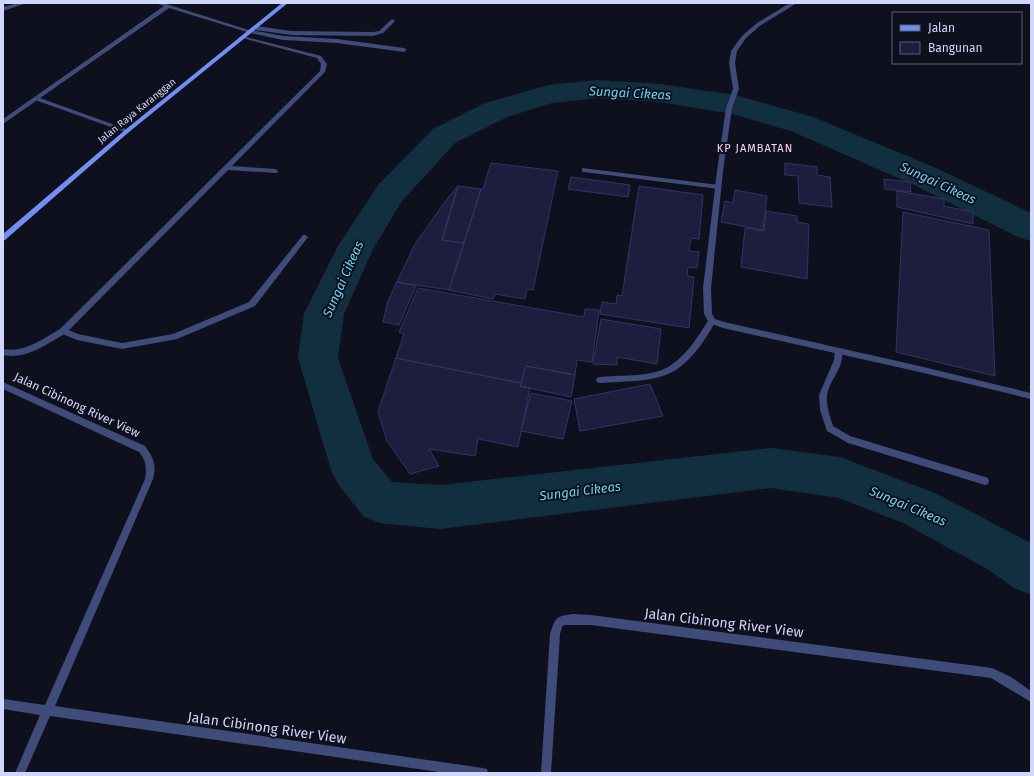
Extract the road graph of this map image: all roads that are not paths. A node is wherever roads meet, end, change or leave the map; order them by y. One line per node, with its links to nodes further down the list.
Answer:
1 (24, 3): 6 (street)
2 (158, 3): 5 (street)
3 (286, 3): 8 (street, Jalan Raya Karanggan)
4 (794, 3): 17 (street)
5 (168, 6): 8 (street); 11 (street)
6 (3, 9)
7 (392, 21): 8 (street)
8 (254, 30): 9 (street, Jalan Raya Karanggan); 10 (street)
9 (244, 37): 13 (street, Jalan Raya Karanggan); 14 (street)
10 (404, 50)
11 (37, 99): 12 (street); 13 (street)
12 (3, 122)
13 (127, 131): 19 (street, Jalan Raya Karanggan)
14 (227, 168): 16 (street); 21 (street)
15 (584, 170): 17 (street)
16 (275, 171)
17 (719, 187): 20 (street)
18 (304, 237): 21 (street)
19 (3, 238)
20 (712, 321): 22 (street); 24 (street)
21 (63, 331): 23 (street)
22 (838, 351): 26 (street); 27 (street)
23 (3, 352)
24 (600, 380)
25 (3, 385): 30 (street, Jalan Cibinong River View)
26 (1031, 396)
27 (985, 481)
28 (1031, 697): 33 (street, Jalan Cibinong River View)
29 (3, 704): 30 (street)
30 (46, 710): 31 (street, Jalan Cibinong River View); 32 (street, Jalan Cibinong River View)
31 (20, 773)
32 (483, 773)
33 (546, 773)

